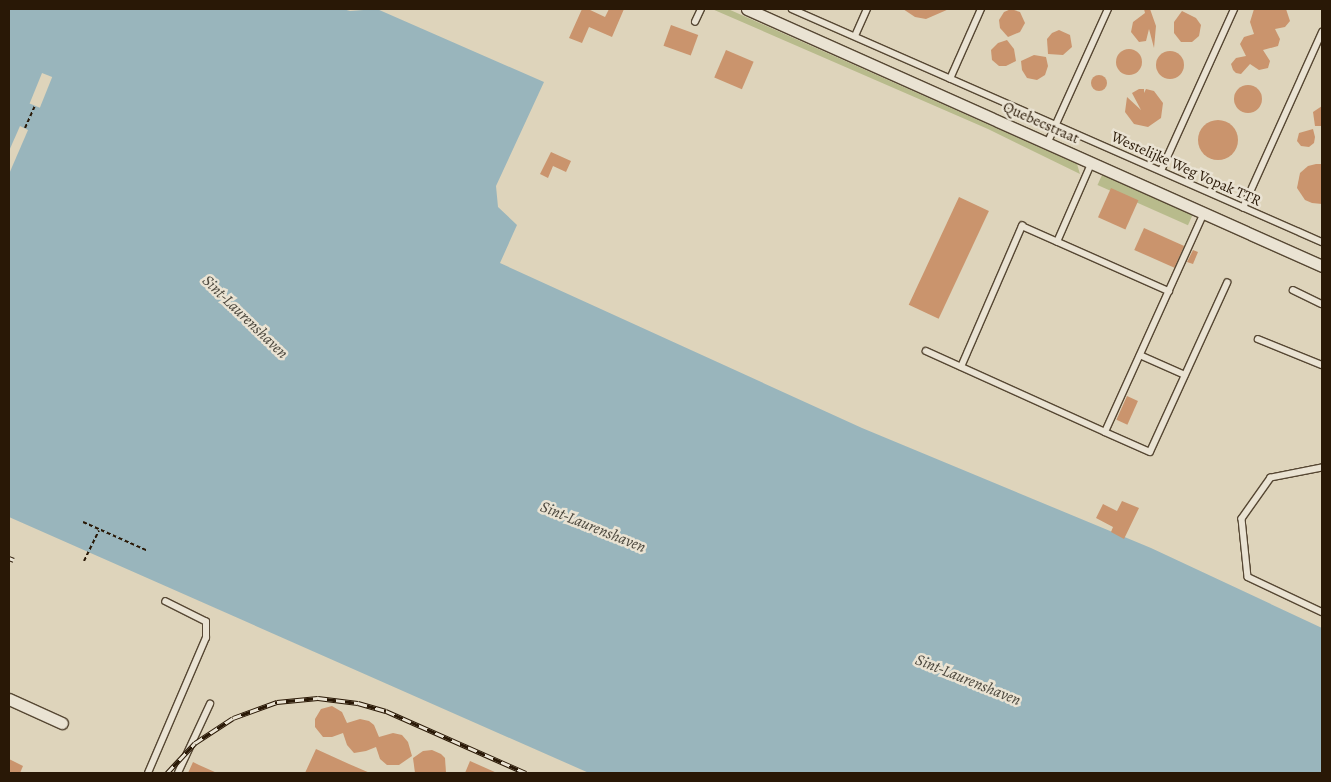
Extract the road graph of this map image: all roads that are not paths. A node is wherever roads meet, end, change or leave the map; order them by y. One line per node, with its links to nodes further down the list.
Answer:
1 (701, 9): 8 (lane)
2 (747, 9): 13 (street, Quebecstraat)
3 (792, 9): 10 (lane, Westelijke Weg Vopak TTR)
4 (867, 9): 10 (lane)
5 (981, 9): 11 (lane)
6 (1108, 9): 12 (lane)
7 (1234, 9): 15 (lane)
8 (695, 22)
9 (1322, 32): 16 (lane)
10 (854, 36): 11 (lane, Westelijke Weg Vopak TTR)
11 (950, 79): 12 (lane, Westelijke Weg Vopak TTR)
12 (1056, 126): 13 (lane); 15 (lane, Westelijke Weg Vopak TTR)
13 (1048, 142): 14 (street, Quebecstraat)
14 (1092, 162): 17 (street, Quebecstraat); 18 (lane)
15 (1161, 172): 16 (lane, Westelijke Weg Vopak TTR)
16 (1244, 208): 19 (lane, Westelijke Weg Vopak TTR)
17 (1204, 213): 20 (street, Quebecstraat); 23 (lane)
18 (1057, 242): 23 (lane); 29 (lane)
19 (1322, 242)
20 (1322, 266)
21 (1227, 282): 30 (lane)
22 (1293, 290): 24 (lane)
23 (1169, 291): 27 (lane)
24 (1322, 304)
25 (1258, 339): 28 (lane)
26 (926, 351): 29 (lane)
27 (1140, 355): 30 (lane); 31 (lane)
28 (1322, 365)
29 (961, 367): 31 (lane)
30 (1186, 375): 31 (lane)
31 (1105, 432)
32 (1322, 468): 34 (lane)
33 (166, 602): 38 (lane)
34 (1322, 612)
35 (9, 699): 37 (street)
36 (210, 704): 39 (lane)
37 (62, 723)
38 (148, 773)
39 (178, 773)

